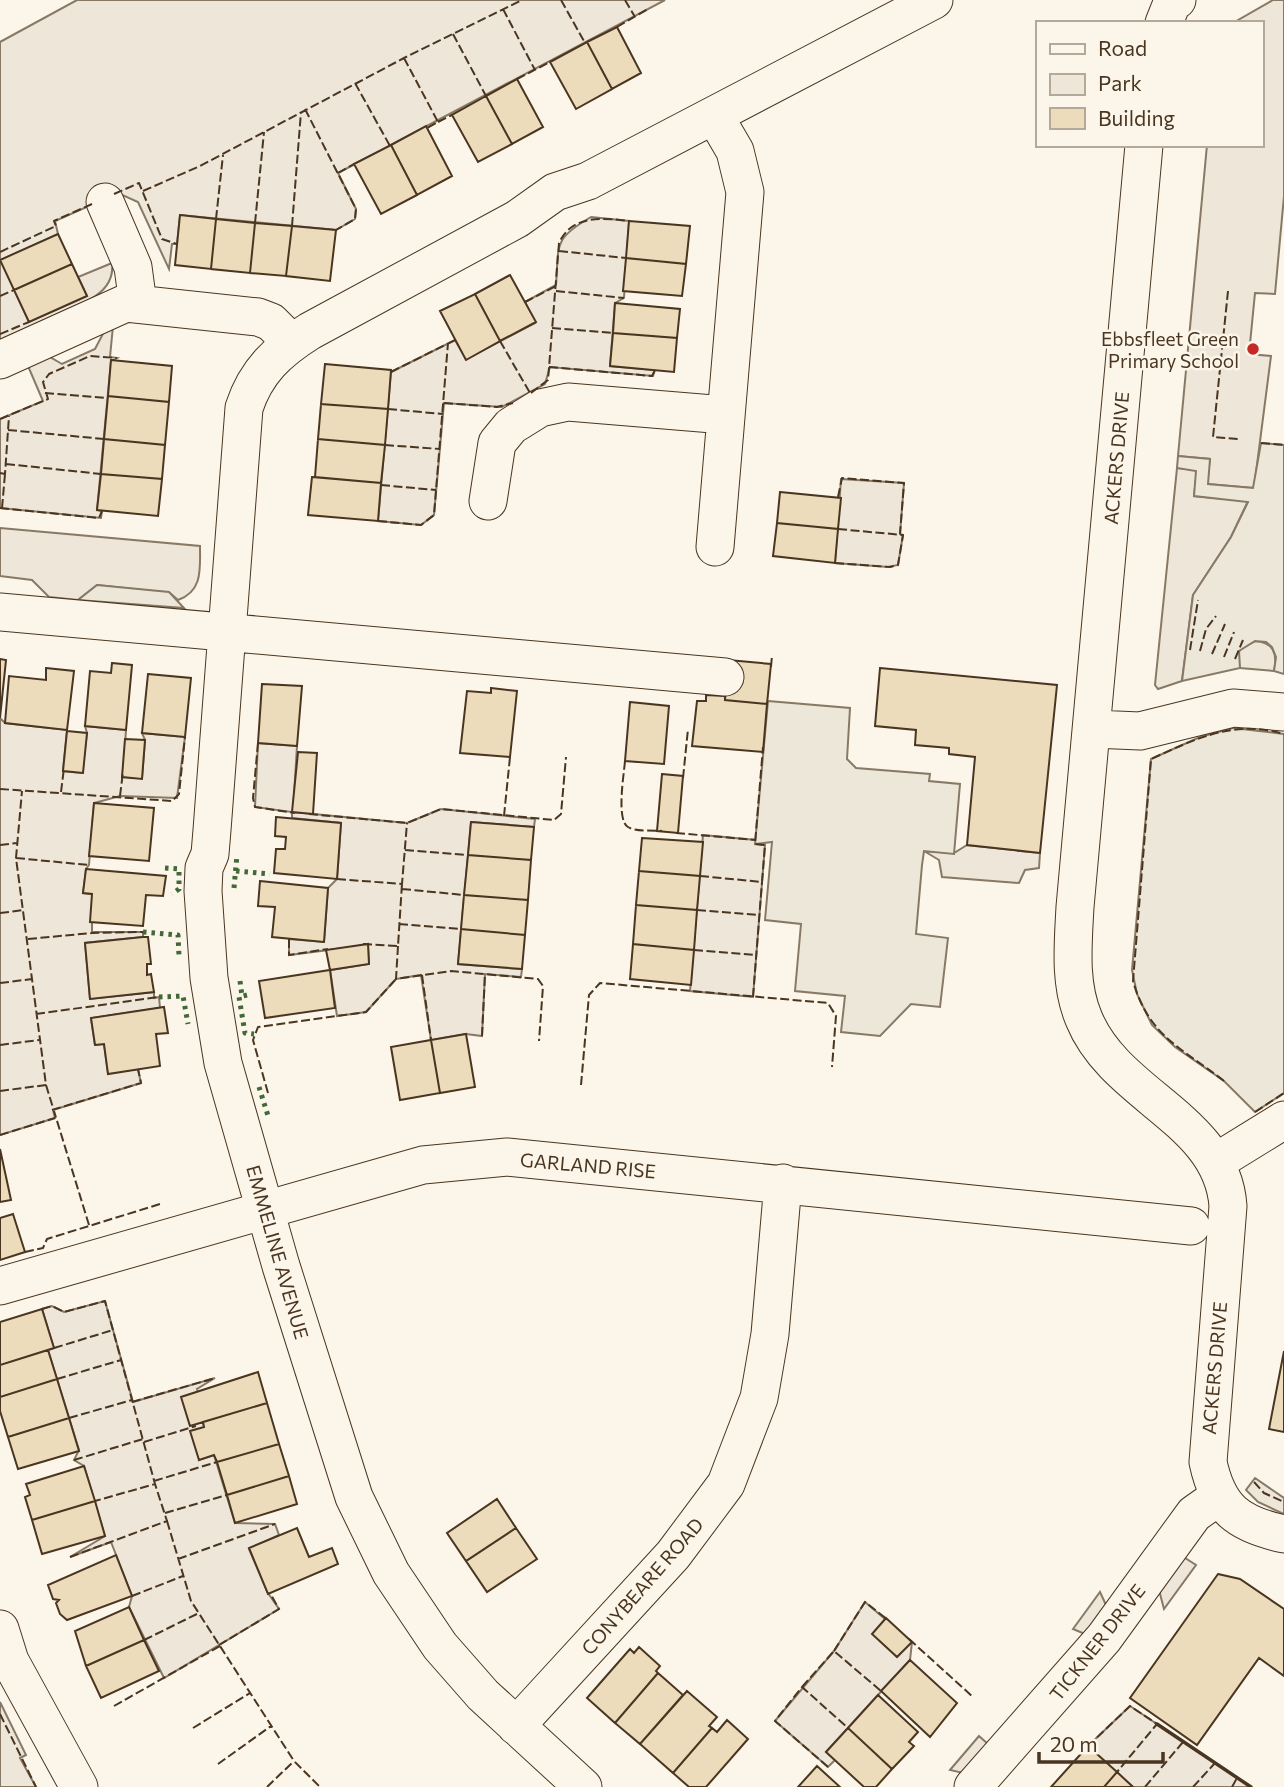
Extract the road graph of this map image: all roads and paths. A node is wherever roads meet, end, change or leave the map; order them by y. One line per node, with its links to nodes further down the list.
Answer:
1 (934, 0): 2 (street, EMMELINE AVENUE)
2 (714, 116): 6 (street, EMMELINE AVENUE); 8 (street)
3 (1144, 147): 15 (street, ACKERS DRIVE)
4 (105, 202): 5 (street)
5 (138, 304): 6 (street); 7 (street)
6 (291, 342): 12 (street, EMMELINE AVENUE)
7 (0, 359)
8 (725, 415): 9 (street); 10 (street)
9 (488, 501)
10 (715, 547)
11 (0, 612): 12 (street)
12 (228, 633): 13 (street); 19 (street, EMMELINE AVENUE)
13 (725, 677)
14 (1284, 712): 15 (street)
15 (1093, 729): 17 (street, ACKERS DRIVE)
16 (1284, 1120): 17 (street)
17 (1216, 1162): 22 (street, ACKERS DRIVE)
18 (783, 1183): 19 (street, GARLAND RISE); 20 (street, GARLAND RISE); 25 (street, CONYBEARE ROAD)
19 (264, 1209): 21 (street, GARLAND RISE); 25 (street, EMMELINE AVENUE)
20 (1191, 1226)
21 (0, 1286)
22 (1219, 1497): 23 (street); 28 (street, TICKNER DRIVE)
23 (1284, 1534)
24 (0, 1629): 26 (street)
25 (516, 1726): 27 (street, EMMELINE AVENUE)
26 (79, 1787)
27 (583, 1787)
28 (973, 1787)

